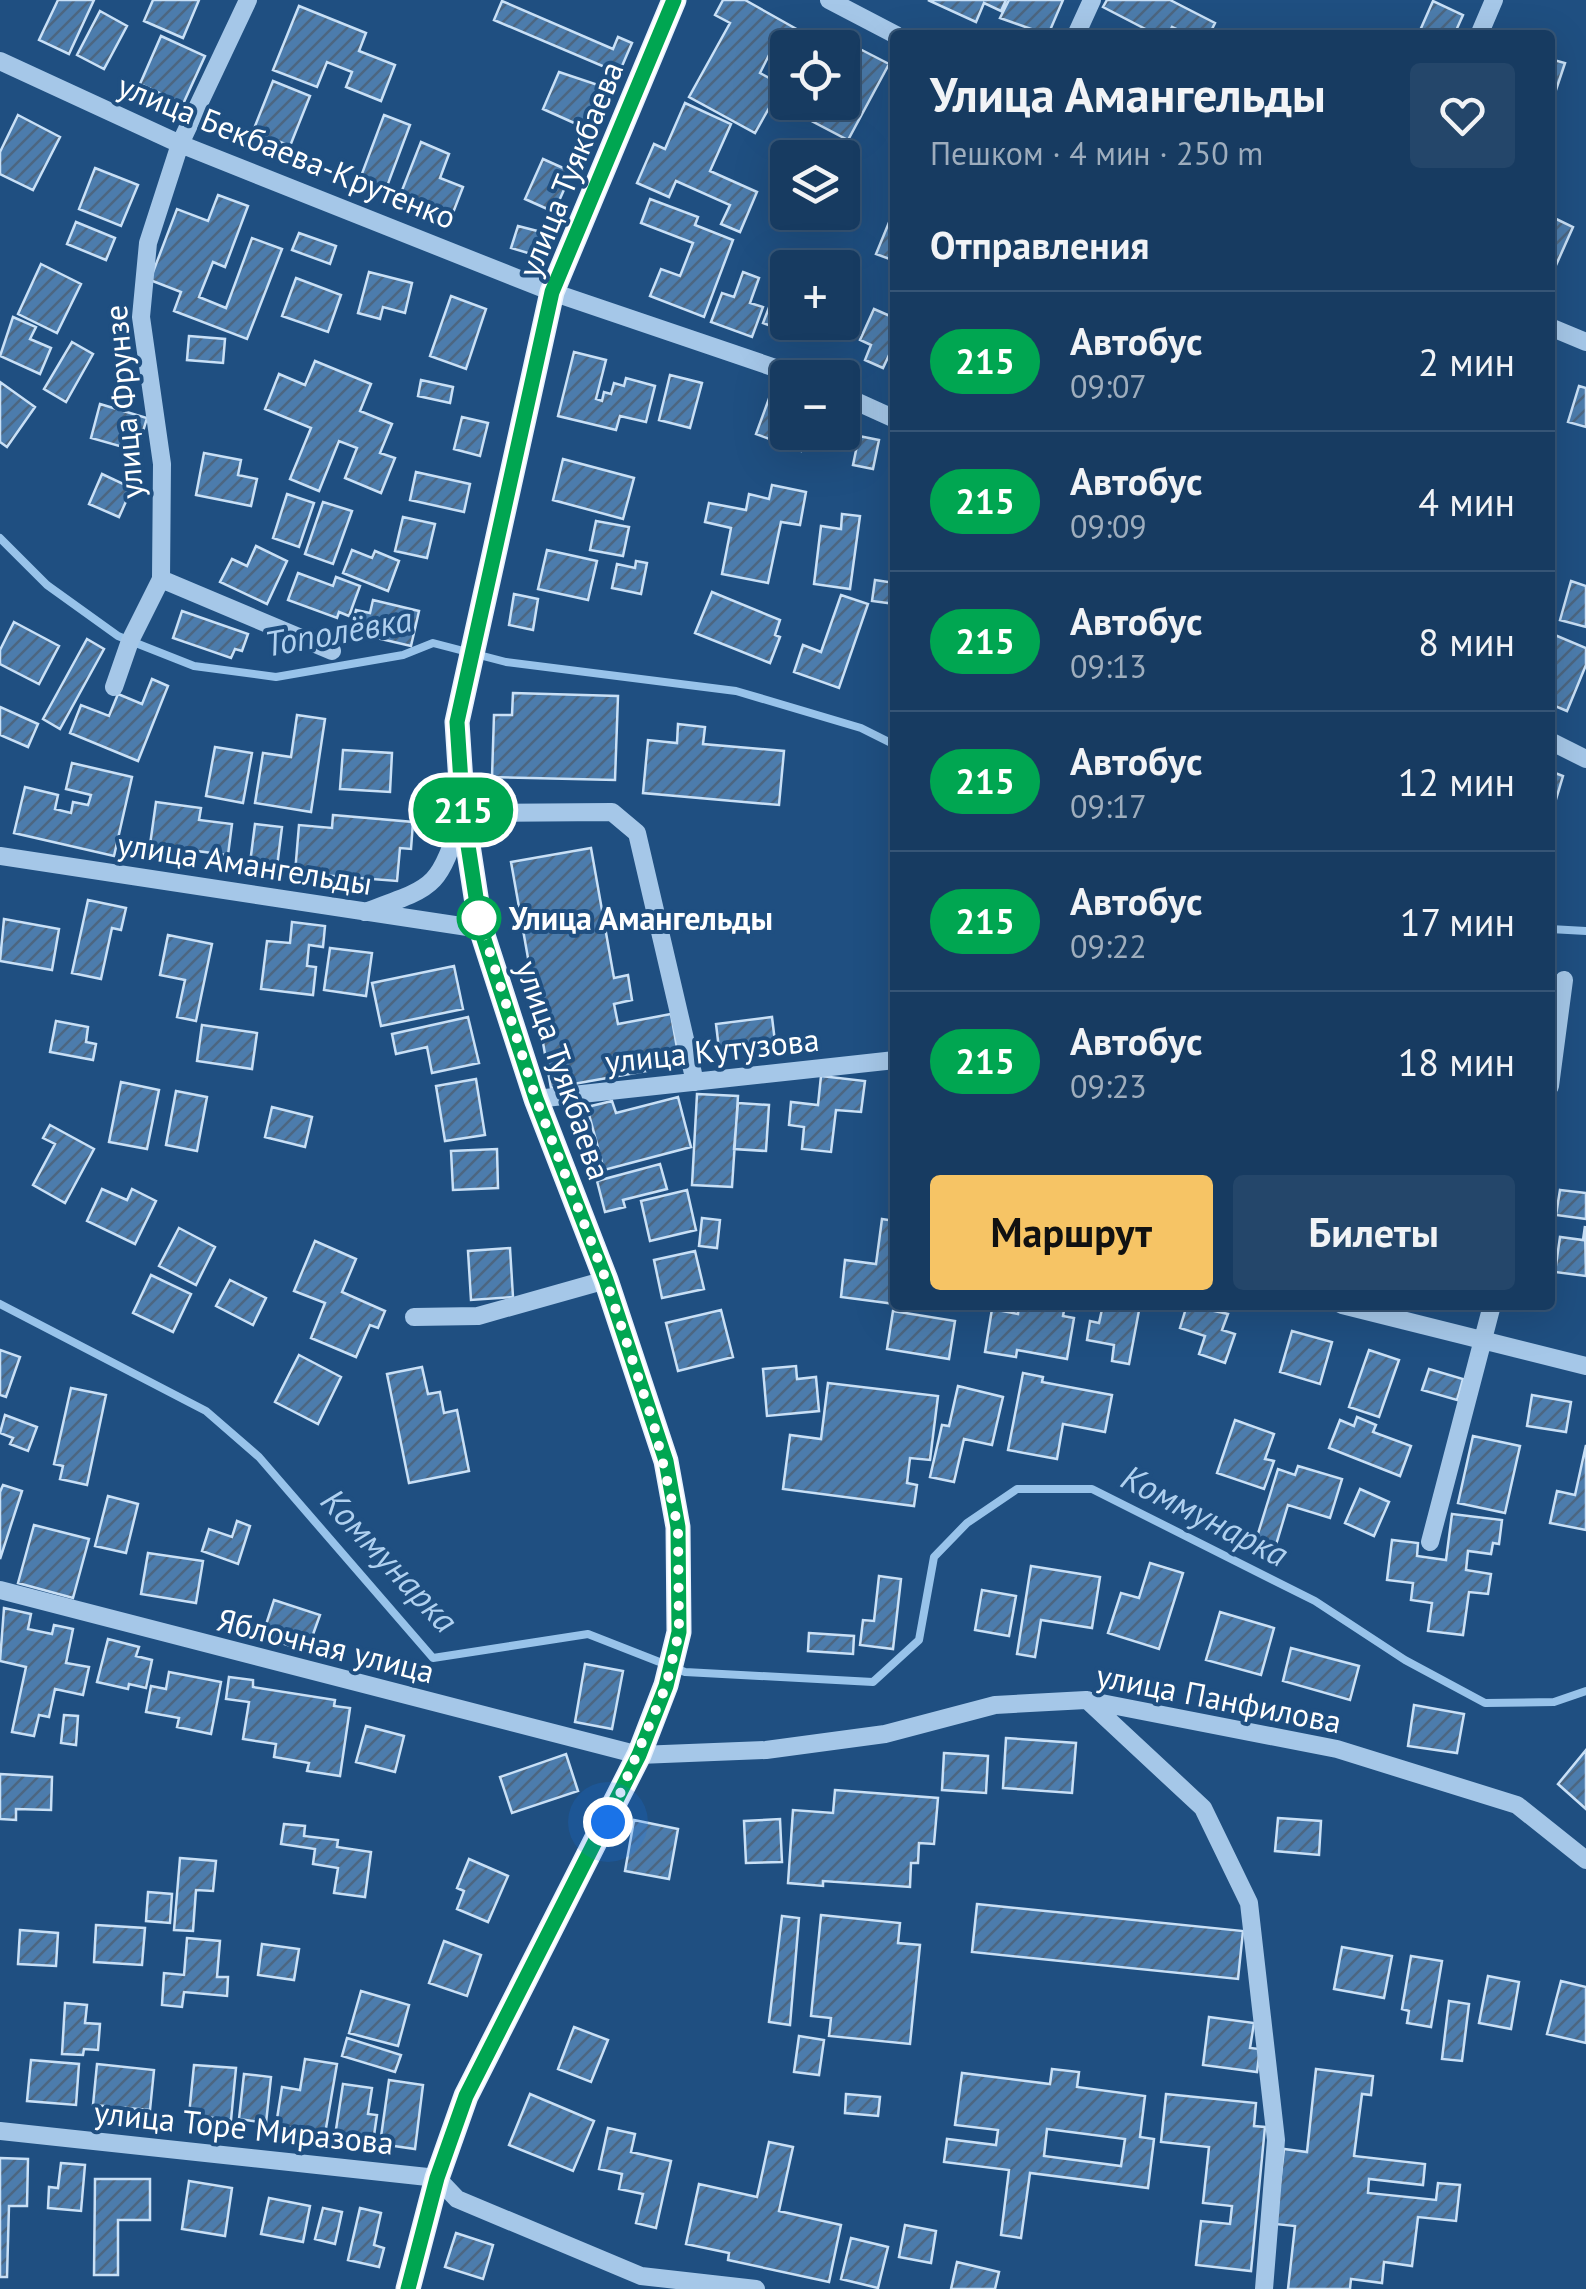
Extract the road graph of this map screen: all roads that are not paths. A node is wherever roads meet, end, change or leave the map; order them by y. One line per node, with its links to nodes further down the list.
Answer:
1 (248, 0): 10 (street, улица Фрунзе)
2 (674, 0): 11 (main road, улица Туякбаева)
3 (829, 0): 8 (street)
4 (1092, 0): 6 (street)
5 (1494, 0): 7 (street)
6 (1078, 30)
7 (1481, 30)
8 (890, 32)
9 (0, 61): 10 (street, улица Бекбаева-Крутенко)
10 (180, 144): 11 (street, улица Бекбаева-Крутенко); 17 (street, улица Фрунзе)
11 (552, 292): 14 (street, улица Бекбаева-Крутенко); 22 (main road, улица Туякбаева)
12 (1555, 329): 13 (street)
13 (1586, 342)
14 (770, 366)
15 (860, 401): 16 (street)
16 (890, 411)
17 (161, 580): 18 (street); 19 (street, улица Фрунзе)
18 (332, 651)
19 (114, 686)
20 (1555, 743): 21 (street)
21 (1586, 758)
22 (463, 813): 24 (street); 25 (main road, улица Туякбаева); 29 (street)
23 (0, 856): 24 (street, улица Амангельды)
24 (365, 912): 25 (street, улица Амангельды)
25 (481, 930): 30 (main road, улица Туякбаева)
26 (1564, 980): 27 (street)
27 (1555, 1048)
28 (890, 1061): 29 (street, улица Кутузова)
29 (695, 1082): 30 (street, улица Кутузова)
30 (536, 1099): 31 (main road, улица Туякбаева)
31 (606, 1280): 34 (street); 40 (main road, улица Туякбаева)
32 (1363, 1310): 35 (street)
33 (1490, 1310): 35 (street)
34 (414, 1318)
35 (1480, 1338): 36 (street); 37 (street)
36 (1586, 1366)
37 (1430, 1542)
38 (0, 1590): 40 (street, Яблочная улица)
39 (1086, 1700): 40 (street, улица Панфилова); 41 (street, улица Панфилова); 46 (street)
40 (639, 1755): 43 (main road, улица Туякбаева)
41 (1586, 1860)
42 (0, 2131): 43 (street, улица Торе Миразова)
43 (437, 2178): 44 (main road, улица Туякбаева); 45 (street, улица Торе Миразова)
44 (408, 2289)
45 (756, 2289)
46 (1264, 2289)

